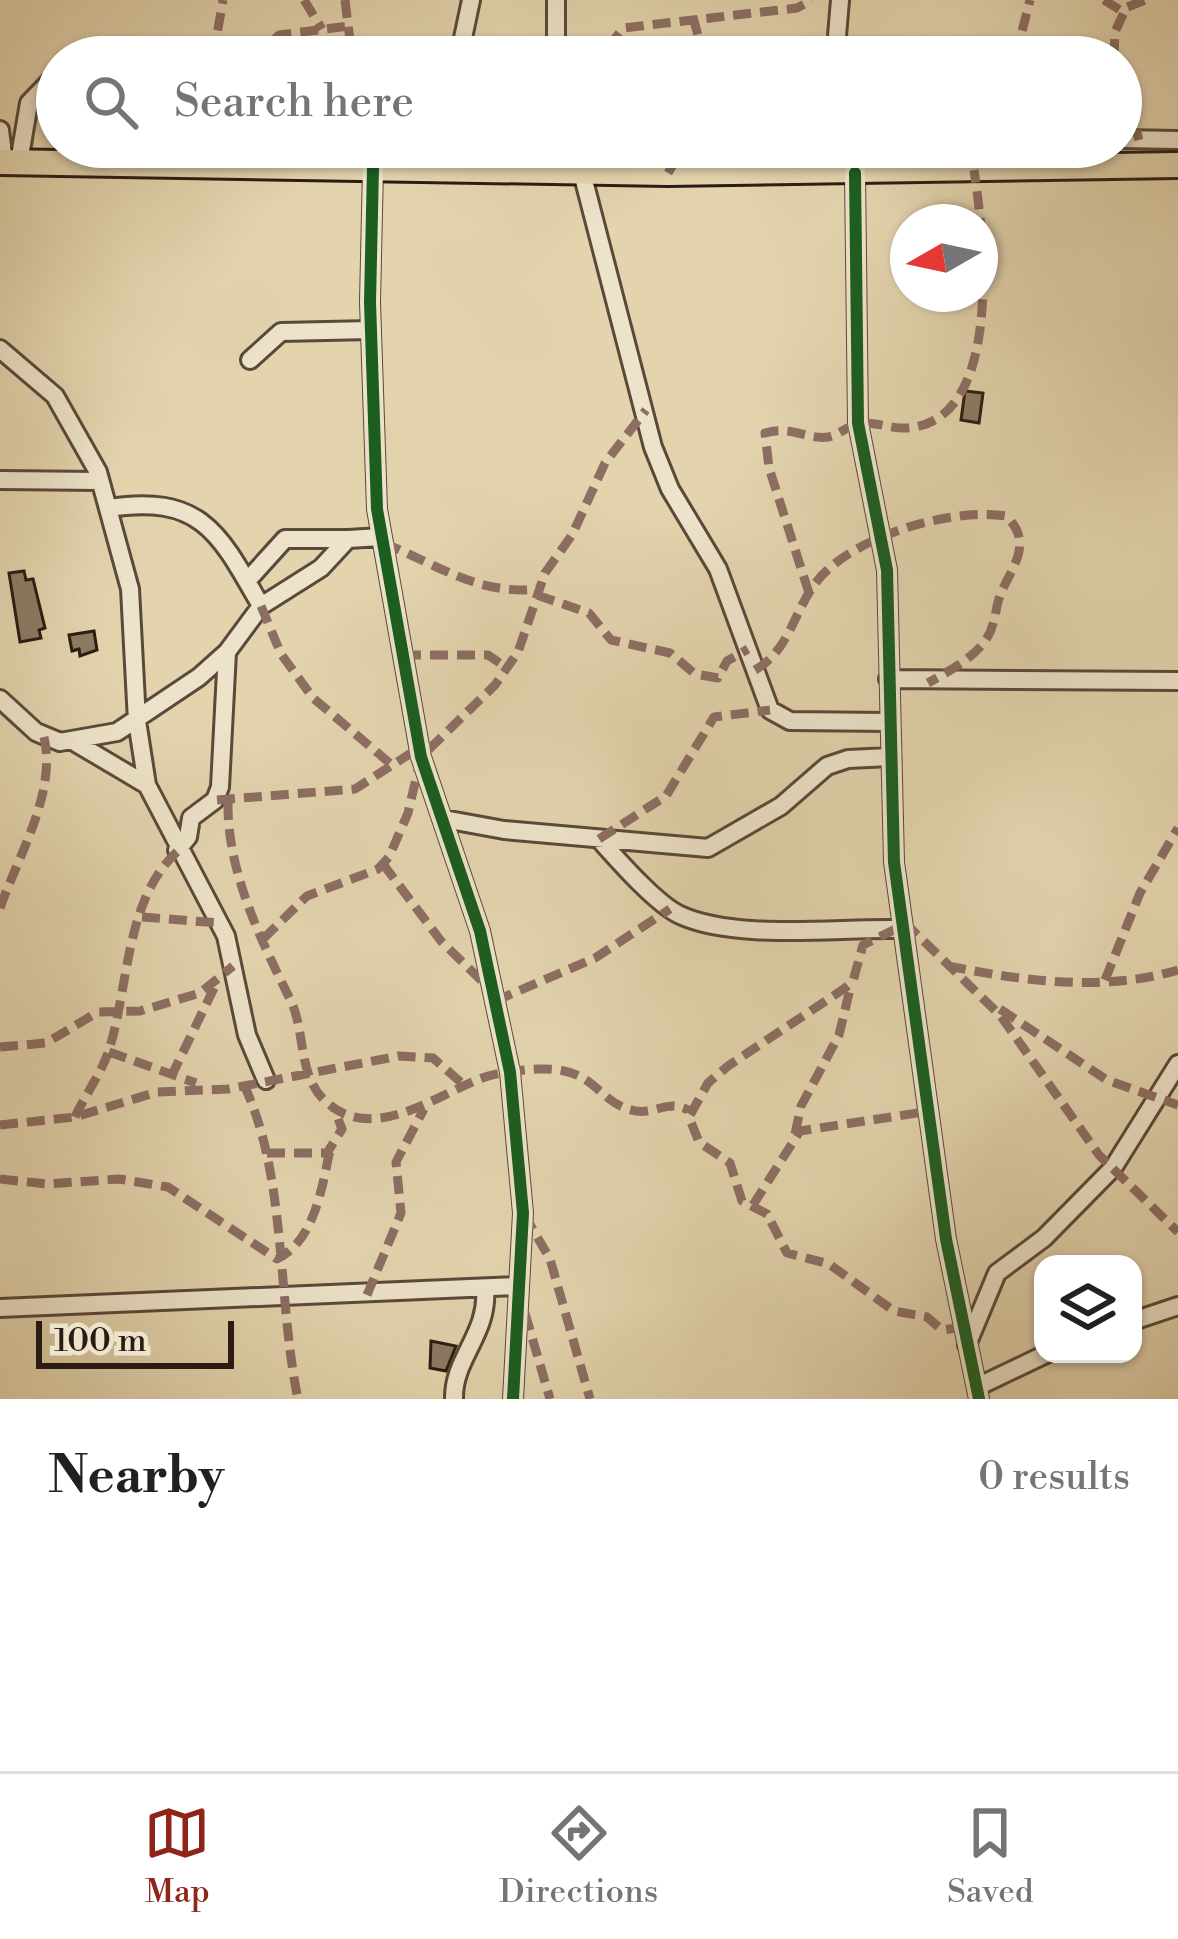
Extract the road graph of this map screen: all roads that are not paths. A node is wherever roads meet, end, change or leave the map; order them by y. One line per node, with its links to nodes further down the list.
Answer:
1 (471, 0): 4 (street)
2 (556, 0): 5 (street)
3 (840, 0): 6 (street)
4 (463, 36)
5 (556, 36)
6 (837, 36)
7 (36, 96): 11 (street)
8 (0, 130): 11 (street)
9 (1142, 139): 10 (street)
10 (1178, 140)
11 (8, 162)
12 (1178, 165): 13 (highway)
13 (1142, 166)
14 (373, 168): 18 (highway); 21 (street)
15 (418, 168): 18 (highway)
16 (852, 168): 20 (street)
17 (1056, 168): 20 (highway)
18 (406, 169)
19 (581, 169): 20 (highway); 36 (street)
20 (852, 173): 32 (street)
21 (371, 330): 23 (street); 27 (street)
22 (0, 349): 25 (street)
23 (250, 360)
24 (0, 480): 25 (street)
25 (100, 481): 26 (street)
26 (108, 508): 29 (street); 35 (street)
27 (381, 537): 28 (street); 40 (street)
28 (348, 539): 29 (street); 30 (street)
29 (247, 581): 30 (street)
30 (261, 606): 31 (street)
31 (226, 652): 35 (street); 42 (street)
32 (888, 679): 33 (street); 36 (street)
33 (1178, 681)
34 (0, 699): 37 (street)
35 (137, 721): 37 (street); 39 (street)
36 (888, 722): 38 (street)
37 (75, 743): 39 (street)
38 (890, 757): 41 (street); 51 (street)
39 (147, 785): 42 (street)
40 (444, 818): 41 (street); 46 (street)
41 (598, 839): 43 (street)
42 (177, 850): 45 (street)
43 (893, 929)
44 (1178, 1064): 51 (street)
45 (266, 1080)
46 (516, 1286): 47 (street); 55 (street)
47 (485, 1288): 49 (street); 54 (street)
48 (1178, 1306): 50 (street)
49 (0, 1308)
50 (1142, 1319)
51 (967, 1345): 53 (street)
52 (1034, 1361): 53 (street)
53 (978, 1393)
54 (454, 1399)
55 (513, 1399)

